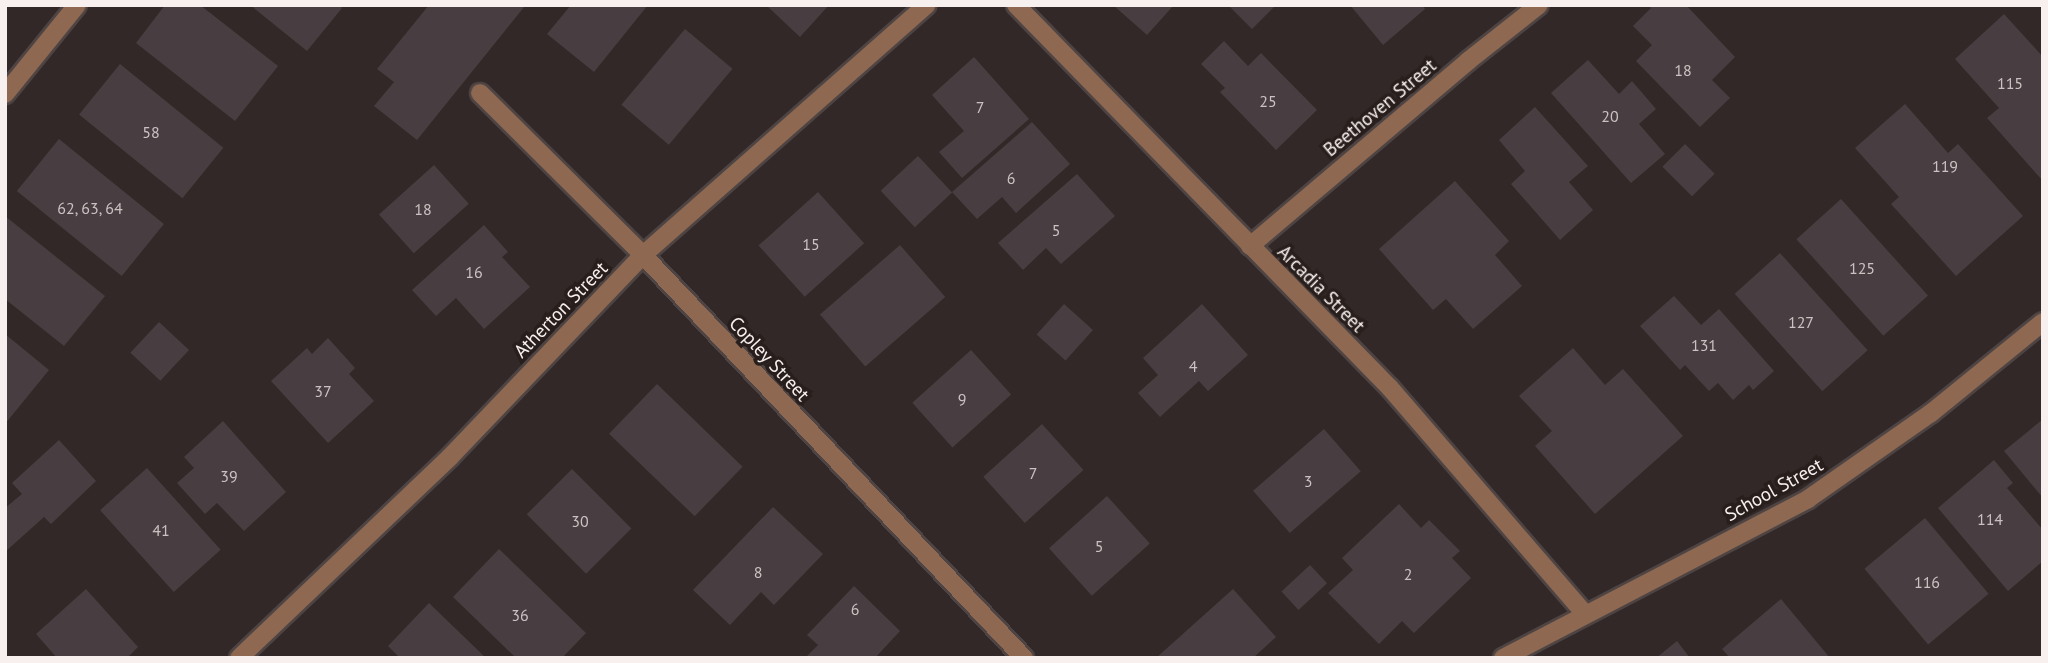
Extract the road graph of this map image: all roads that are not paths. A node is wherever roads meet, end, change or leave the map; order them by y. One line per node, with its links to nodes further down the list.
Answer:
1 (77, 5): 6 (street)
2 (927, 5): 8 (street, Atherton Street)
3 (1016, 5): 7 (street, Arcadia Street)
4 (1539, 5): 7 (street, Beethoven Street)
5 (480, 93): 8 (street, Copley Street)
6 (5, 94)
7 (1250, 246): 10 (street, Arcadia Street)
8 (643, 255): 11 (street, Atherton Street); 12 (street, Copley Street)
9 (2043, 322): 10 (street, School Street)
10 (1584, 613): 13 (street, School Street)
11 (239, 658)
12 (1024, 658)
13 (1503, 658)

